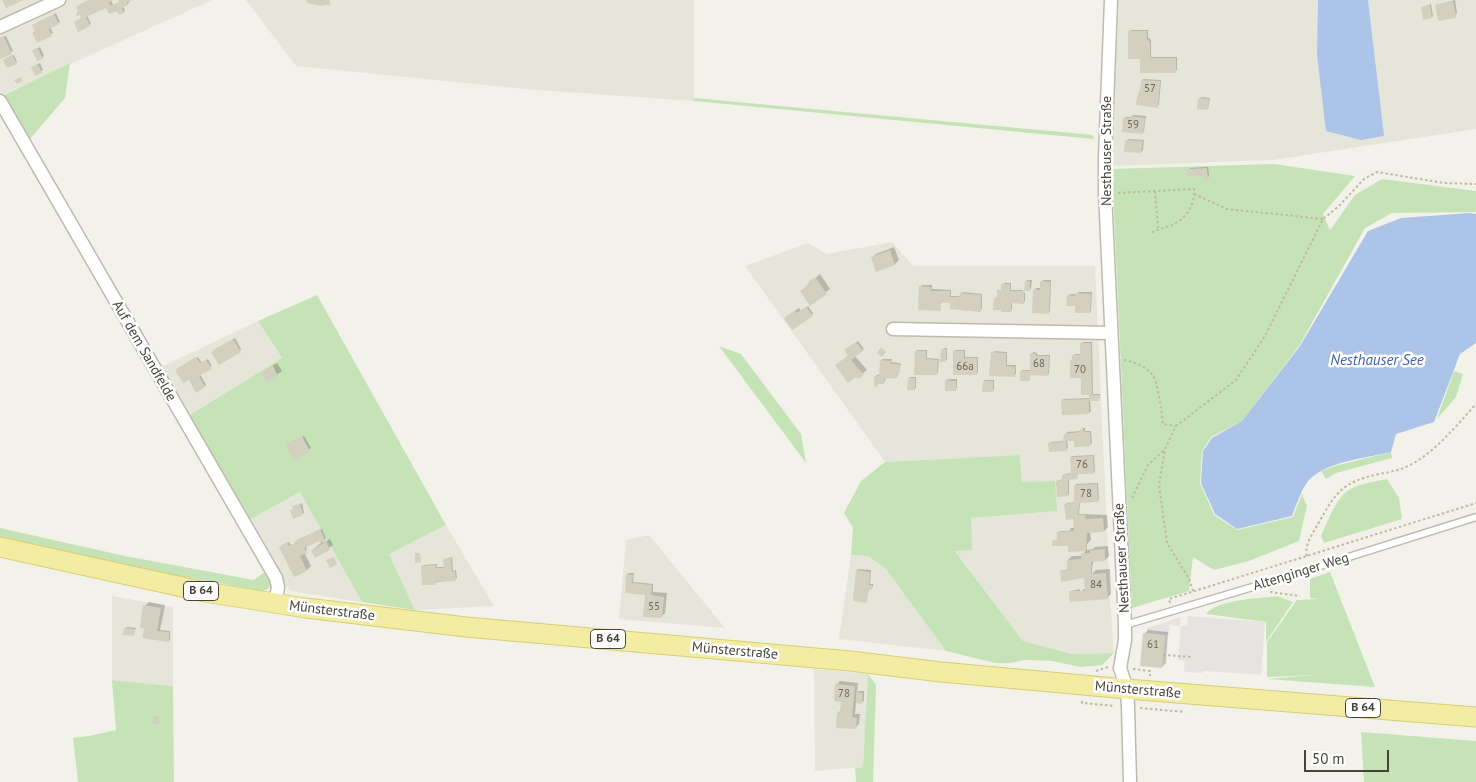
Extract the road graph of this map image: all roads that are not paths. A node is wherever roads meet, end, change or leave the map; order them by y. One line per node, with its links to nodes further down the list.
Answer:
1 (59, 0): 3 (street)
2 (1111, 0): 6 (street, Nesthauser Straße)
3 (0, 27)
4 (0, 101): 9 (street, Auf dem Sandfelde)
5 (893, 329): 6 (street)
6 (1111, 333): 10 (street, Nesthauser Straße)
7 (1476, 517): 10 (lane, Altenginger Weg)
8 (0, 547): 9 (main road, Münsterstraße / B 64)
9 (275, 603): 11 (main road, Münsterstraße / B 64)
10 (1125, 625): 11 (street, Nesthauser Straße)
11 (1128, 698): 12 (main road, Münsterstraße / B 64); 13 (street, Nesthauser Straße)
12 (1476, 717)
13 (1130, 782)

